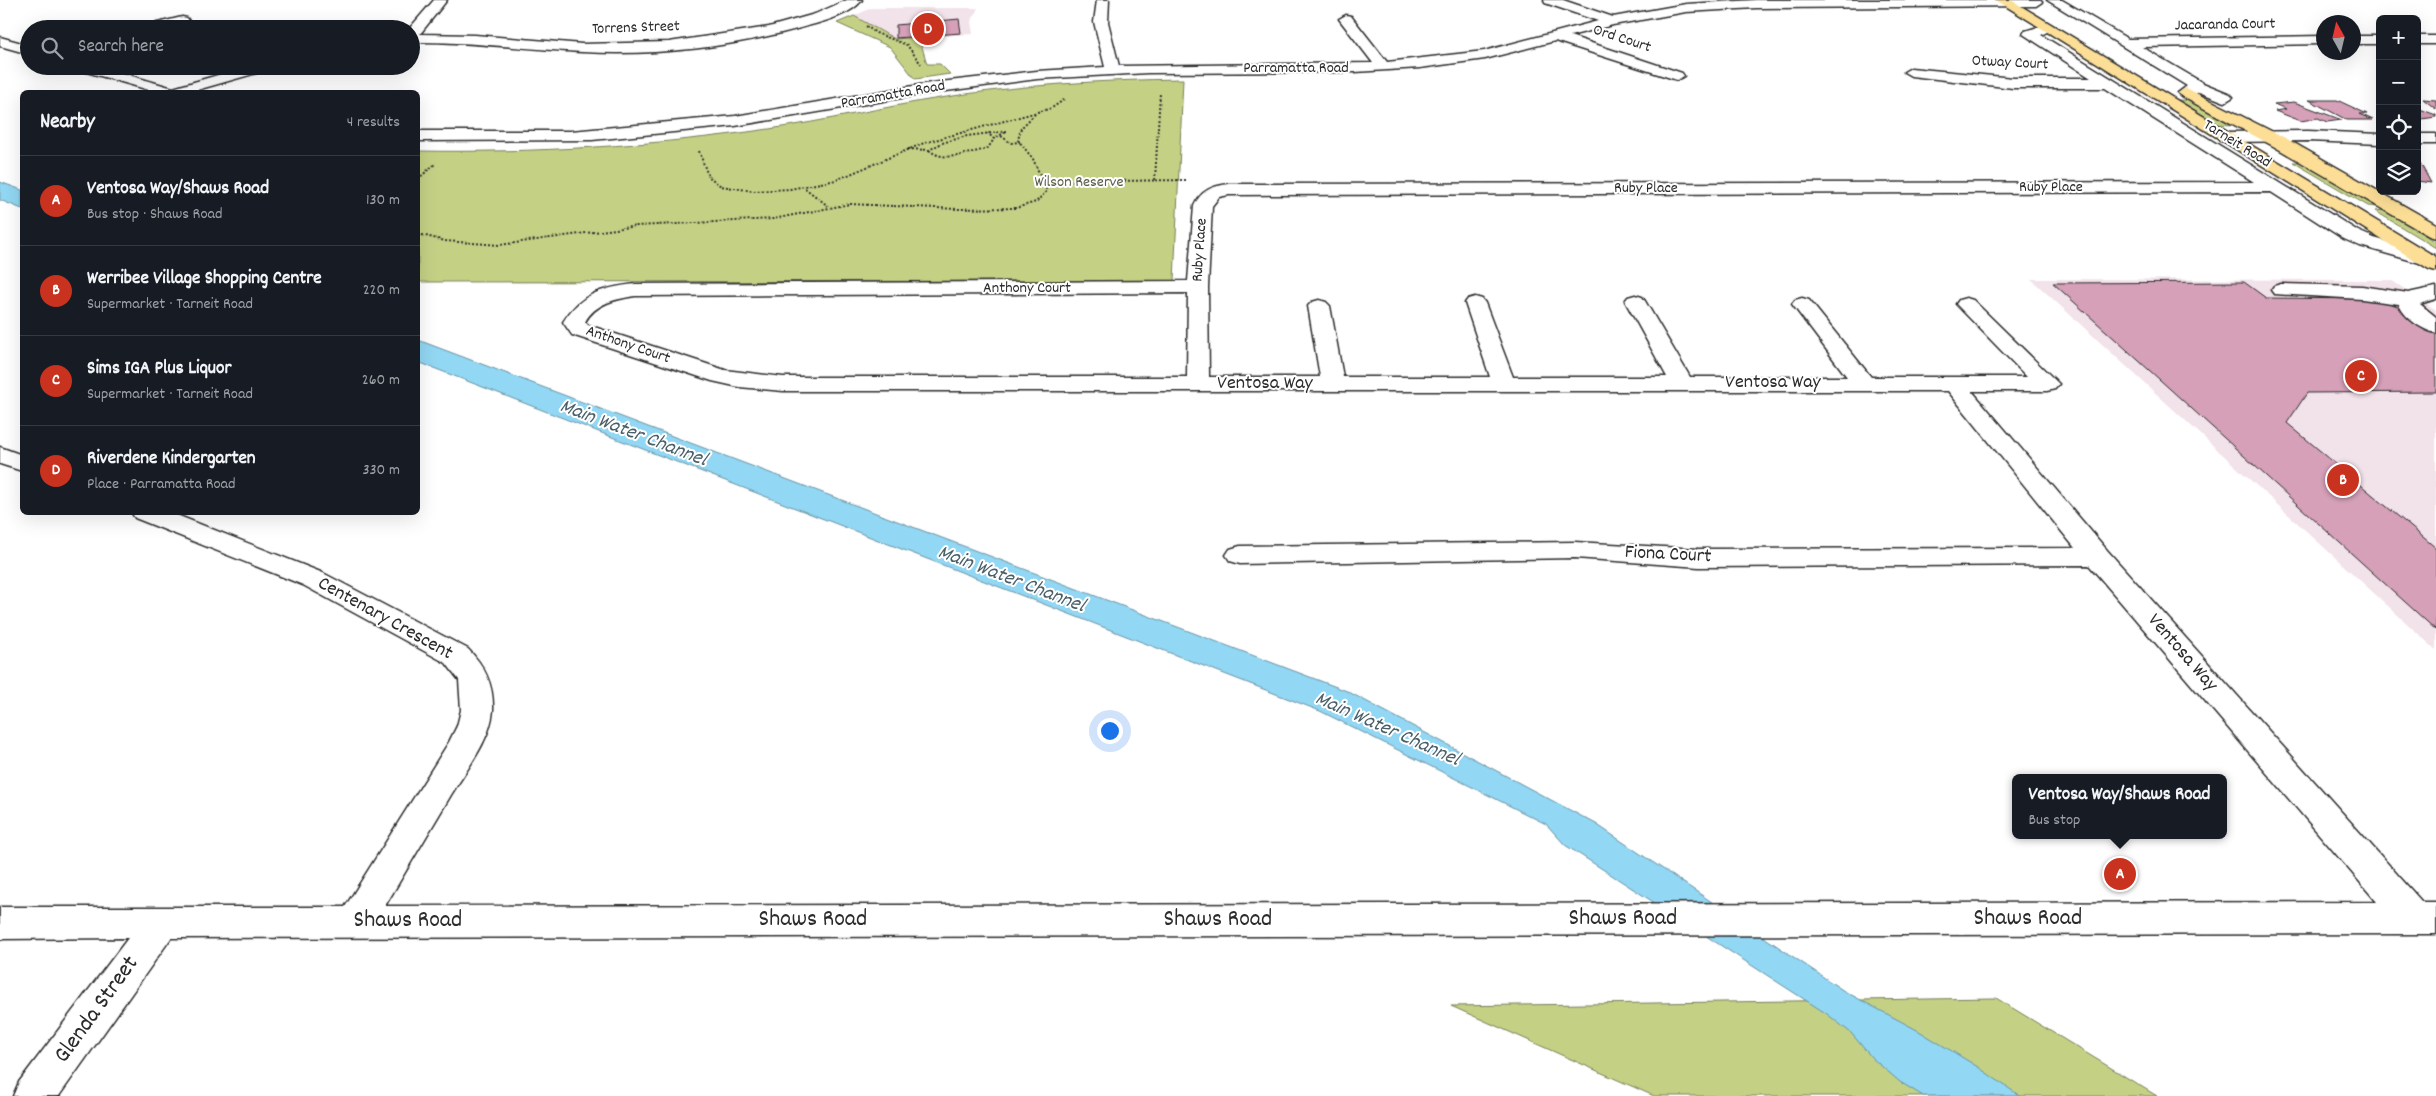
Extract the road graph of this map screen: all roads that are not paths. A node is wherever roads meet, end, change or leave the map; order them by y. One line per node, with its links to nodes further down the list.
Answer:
1 (440, 0): 10 (street)
2 (856, 0): 12 (street, Torrens Street)
3 (1103, 0): 23 (street)
4 (1550, 0): 9 (street)
5 (1753, 2): 7 (street, Parramatta Road); 9 (street, Parramatta Road)
6 (2041, 2): 7 (street, Parramatta Road); 20 (street, Tarneit Road); 29 (main road, Tarneit Road)
7 (2008, 3): 11 (main road, Tarneit Road)
8 (1346, 19): 22 (street)
9 (1612, 21): 13 (street, Parramatta Road)
10 (420, 25)
11 (2048, 28): 28 (street, Tarneit Road); 40 (main road, Tarneit Road)
12 (420, 36)
13 (1555, 36): 22 (street, Parramatta Road); 27 (street, Ord Court)
14 (0, 40): 21 (street)
15 (2316, 40): 20 (street, Jacaranda Court)
16 (2361, 40): 17 (street)
17 (2376, 40)
18 (2421, 40): 19 (street)
19 (2436, 40)
20 (2126, 43): 29 (street, Tarneit Road)
21 (20, 47)
22 (1383, 66): 23 (street, Parramatta Road)
23 (1113, 70): 33 (street, Parramatta Road)
24 (1911, 72): 28 (street, Otway Court)
25 (112, 75): 30 (street)
26 (234, 75): 31 (street)
27 (1677, 76)
28 (2109, 83): 41 (street, Tarneit Road)
29 (2192, 89): 32 (street); 36 (main road, Tarneit Road)
30 (164, 90)
31 (182, 90)
32 (2225, 97)
33 (735, 121): 34 (street, Parramatta Road); 34 (street, Parramatta Road)
34 (573, 135): 35 (street, Parramatta Road)
35 (420, 136)
36 (2275, 139): 37 (street); 40 (street); 42 (main road, Tarneit Road)
37 (2376, 139)
38 (2421, 139): 39 (street)
39 (2436, 139)
40 (2230, 140): 43 (main road, Tarneit Road)
41 (2276, 187): 43 (street, Tarneit Road); 44 (street, Ruby Place)
42 (2436, 232)
43 (2432, 262)
44 (1198, 287): 56 (street, Ruby Place); 56 (street, Anthony Court)
45 (2281, 290): 47 (street)
46 (2436, 293): 47 (street)
47 (2411, 300): 53 (street)
48 (1635, 301): 54 (street)
49 (1475, 303): 58 (street)
50 (1802, 304): 55 (street, Ventosa Way)
51 (1966, 304): 59 (street, Ventosa Way)
52 (1319, 306): 57 (street, Ventosa Way)
53 (2436, 327)
54 (1682, 383): 55 (street, Ventosa Way); 58 (street, Ventosa Way)
55 (1864, 383): 59 (street, Ventosa Way)
56 (1198, 384): 57 (street, Ventosa Way)
57 (1333, 384): 58 (street, Ventosa Way)
58 (1504, 384)
59 (1955, 385): 64 (street, Ventosa Way)
60 (0, 455): 61 (street)
61 (20, 463)
62 (151, 515): 66 (street, Centenary Crescent)
63 (1240, 555): 64 (street, Fiona Court)
64 (2097, 556): 65 (street, Ventosa Way)
65 (2424, 918): 66 (street, Shaws Road)
66 (356, 921): 68 (street, Shaws Road)
67 (0, 923): 68 (street, Shaws Road)
68 (161, 923): 69 (street, Glenda Street)
69 (34, 1096)

